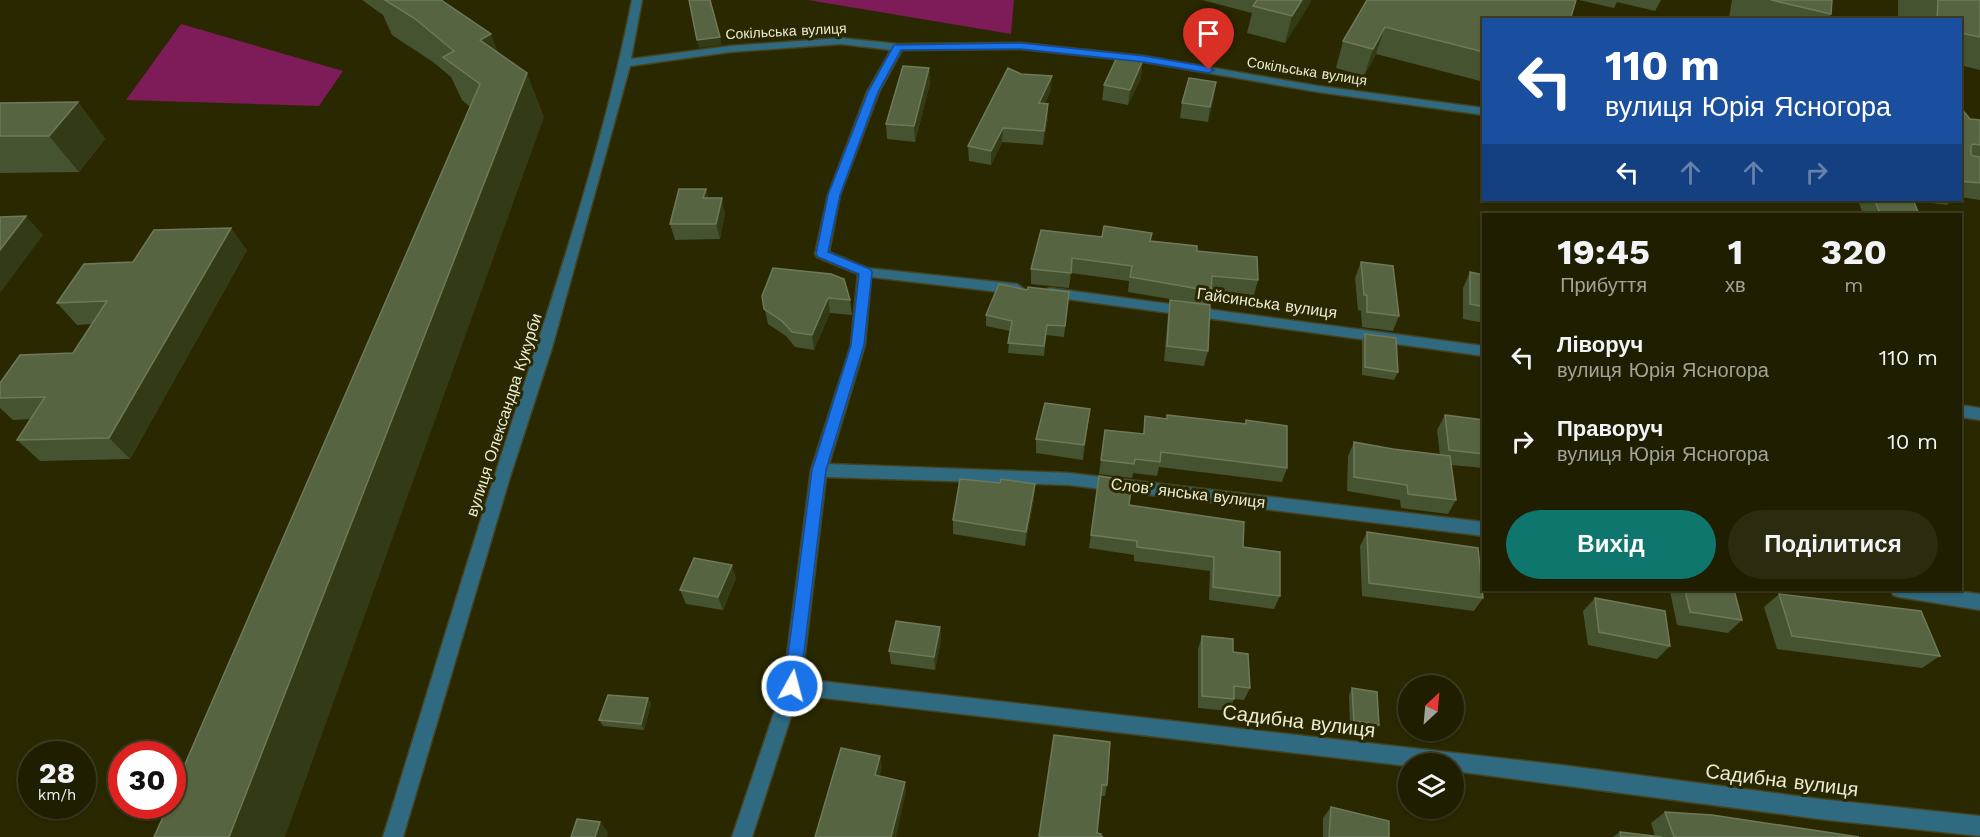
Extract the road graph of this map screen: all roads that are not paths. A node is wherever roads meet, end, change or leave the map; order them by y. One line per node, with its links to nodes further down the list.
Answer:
1 (637, 0): 3 (street, вулиця Олександра Кукурби)
2 (898, 47): 3 (street, Сокільська вулиця); 4 (street, Сокільська вулиця); 5 (street, Гайсинська вулиця)
3 (625, 63): 15 (street, вулиця Олександра Кукурби)
4 (1482, 112)
5 (866, 272): 6 (street, Гайсинська вулиця); 9 (street)
6 (1482, 351)
7 (1962, 411): 8 (street)
8 (1980, 414)
9 (819, 470): 10 (street, Словʼянська вулиця); 13 (street)
10 (1482, 529)
11 (1906, 591): 12 (street)
12 (1980, 602)
13 (792, 686): 14 (street, Садибна вулиця); 16 (street)
14 (1980, 826)
15 (393, 837)
16 (742, 837)

